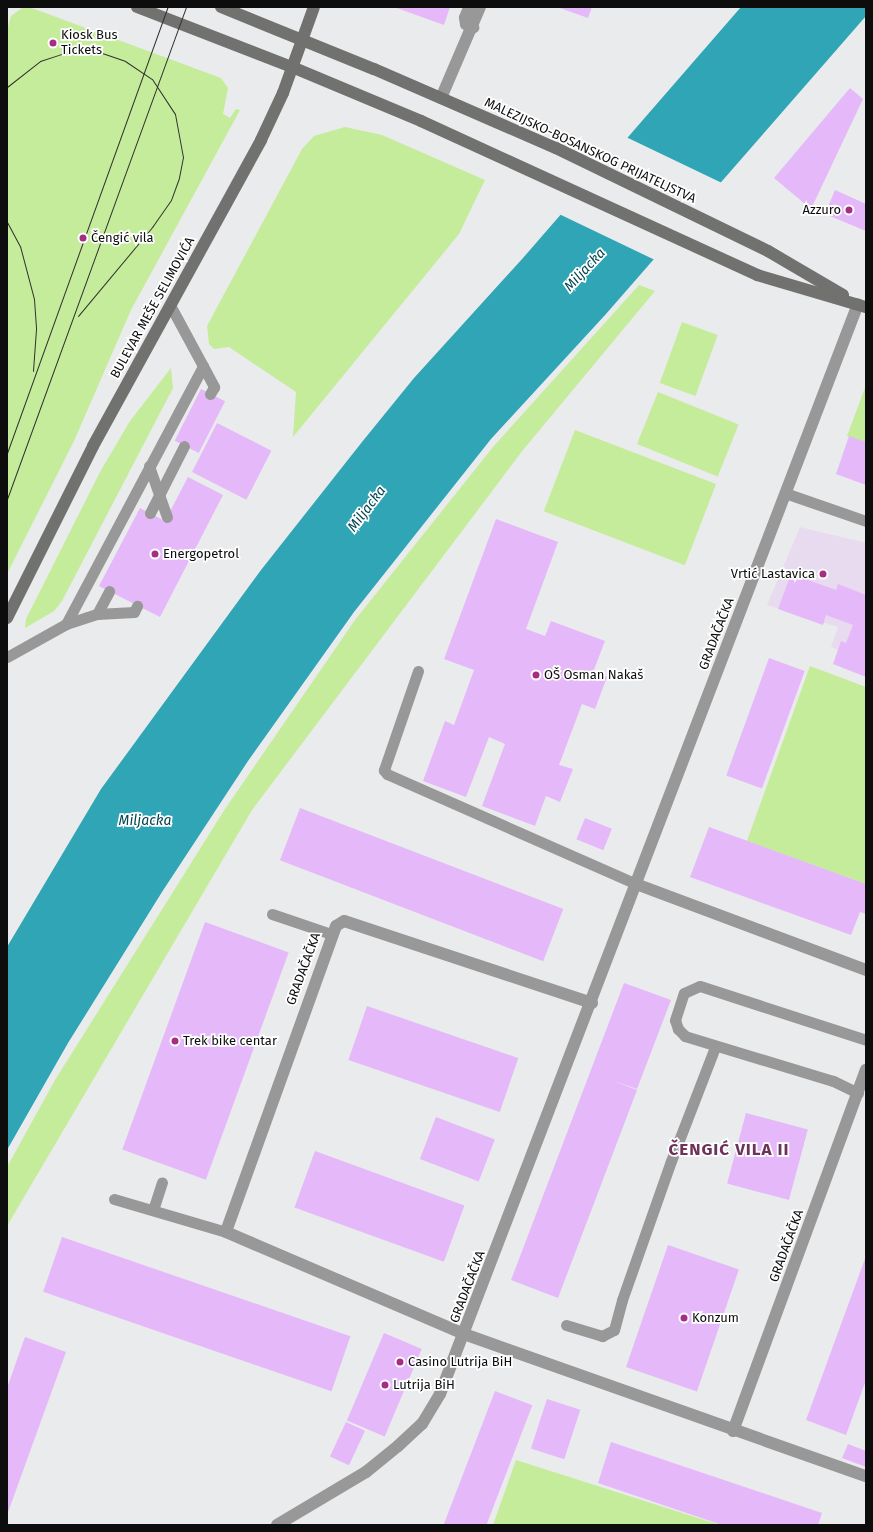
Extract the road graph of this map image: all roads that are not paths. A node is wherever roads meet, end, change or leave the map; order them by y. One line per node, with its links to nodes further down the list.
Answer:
1 (137, 7): 8 (street)
2 (221, 7): 7 (street, MALEZIJSKO-BOSANSKOG PRIJATELJSTVA)
3 (314, 7): 7 (street, BULEVAR MEŠE SELIMOVIĆA)
4 (468, 7): 6 (lane)
5 (480, 7): 6 (street)
6 (473, 27): 9 (street)
7 (302, 40): 8 (street, BULEVAR MEŠE SELIMOVIĆA); 9 (street, MALEZIJSKO-BOSANSKOG PRIJATELJSTVA)
8 (292, 67): 10 (street, BULEVAR MEŠE SELIMOVIĆA); 11 (street)
9 (441, 98): 11 (street, MALEZIJSKO-BOSANSKOG PRIJATELJSTVA)
10 (170, 305): 12 (lane); 24 (street, BULEVAR MEŠE SELIMOVIĆA)
11 (862, 306): 16 (street, GRADAČAČKA)
12 (203, 366): 13 (lane); 15 (lane)
13 (210, 394)
14 (184, 446): 17 (lane)
15 (149, 466): 17 (lane); 25 (lane)
16 (785, 493): 20 (lane); 28 (street, GRADAČAČKA)
17 (159, 494): 18 (lane); 19 (lane)
18 (150, 513)
19 (167, 518)
20 (866, 521)
21 (109, 591): 23 (lane)
22 (137, 606): 23 (lane)
23 (97, 614): 25 (lane)
24 (7, 618)
25 (66, 624): 26 (lane)
26 (7, 657)
27 (418, 672): 28 (lane)
28 (636, 884): 31 (street); 32 (street, GRADAČAČKA)
29 (272, 914): 30 (lane)
30 (331, 934): 32 (street, GRADAČAČKA); 40 (street, GRADAČAČKA)
31 (866, 970)
32 (592, 1002): 42 (street, GRADAČAČKA)
33 (866, 1040): 34 (lane)
34 (715, 1047): 36 (lane); 41 (lane)
35 (866, 1070): 36 (street, GRADAČAČKA)
36 (858, 1093): 43 (street, GRADAČAČKA)
37 (162, 1182): 39 (lane)
38 (114, 1199): 39 (lane, GRADAČAČKA)
39 (153, 1210): 40 (lane, GRADAČAČKA)
40 (226, 1232): 42 (street, GRADAČAČKA)
41 (566, 1325)
42 (464, 1334): 43 (street, GRADAČAČKA); 45 (street, GRADAČAČKA)
43 (733, 1431): 44 (street, GRADAČAČKA)
44 (866, 1476)
45 (277, 1525)

